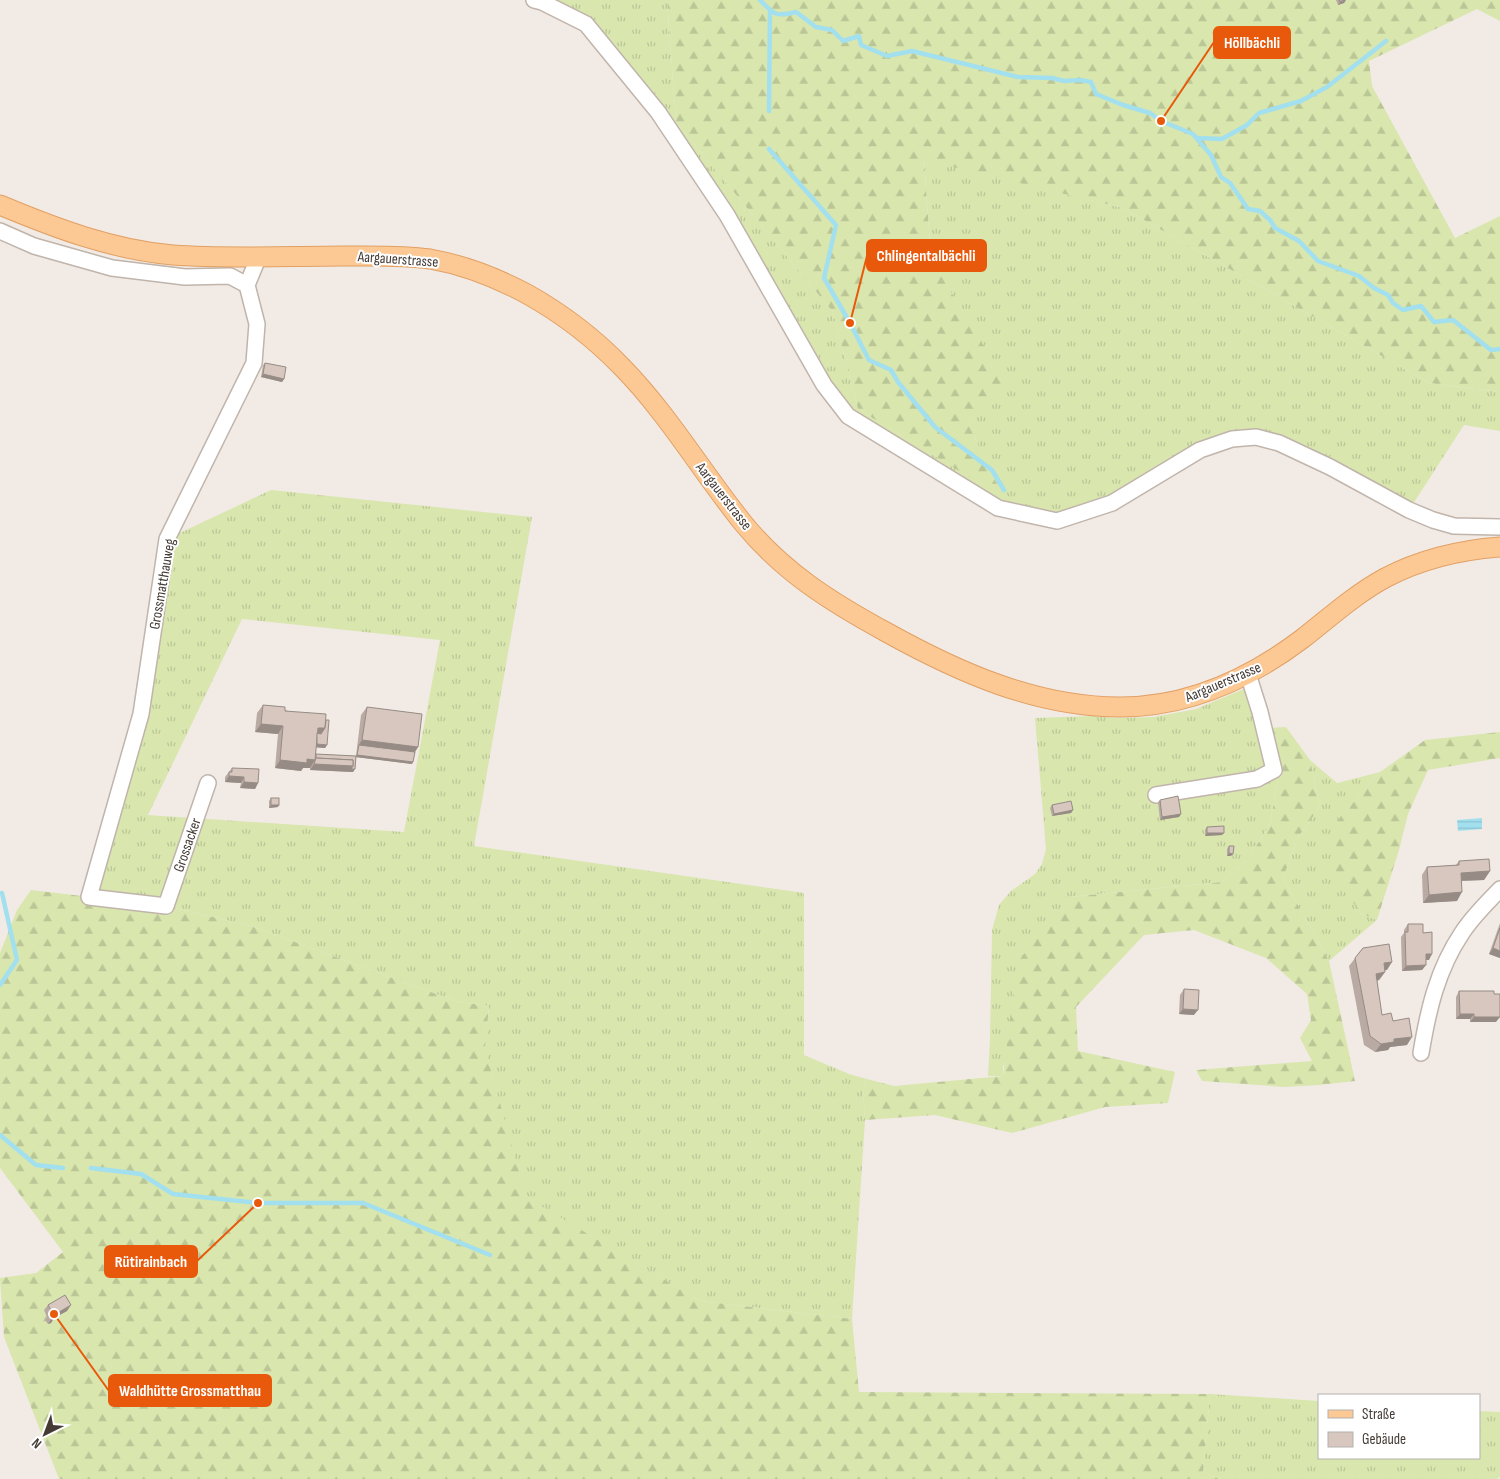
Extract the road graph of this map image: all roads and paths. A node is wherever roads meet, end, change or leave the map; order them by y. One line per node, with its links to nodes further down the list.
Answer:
1 (534, 0): 6 (street)
2 (0, 205): 4 (main road, Aargauerstrasse)
3 (0, 231): 5 (street)
4 (259, 256): 5 (street); 8 (main road, Aargauerstrasse)
5 (247, 285): 12 (street, Grossmatthauweg)
6 (1500, 527)
7 (1500, 547): 8 (main road, Aargauerstrasse)
8 (1248, 674): 10 (street)
9 (208, 783): 12 (street, Grossacker)
10 (1156, 795)
11 (1500, 889): 13 (street)
12 (166, 906)
13 (1421, 1053)

